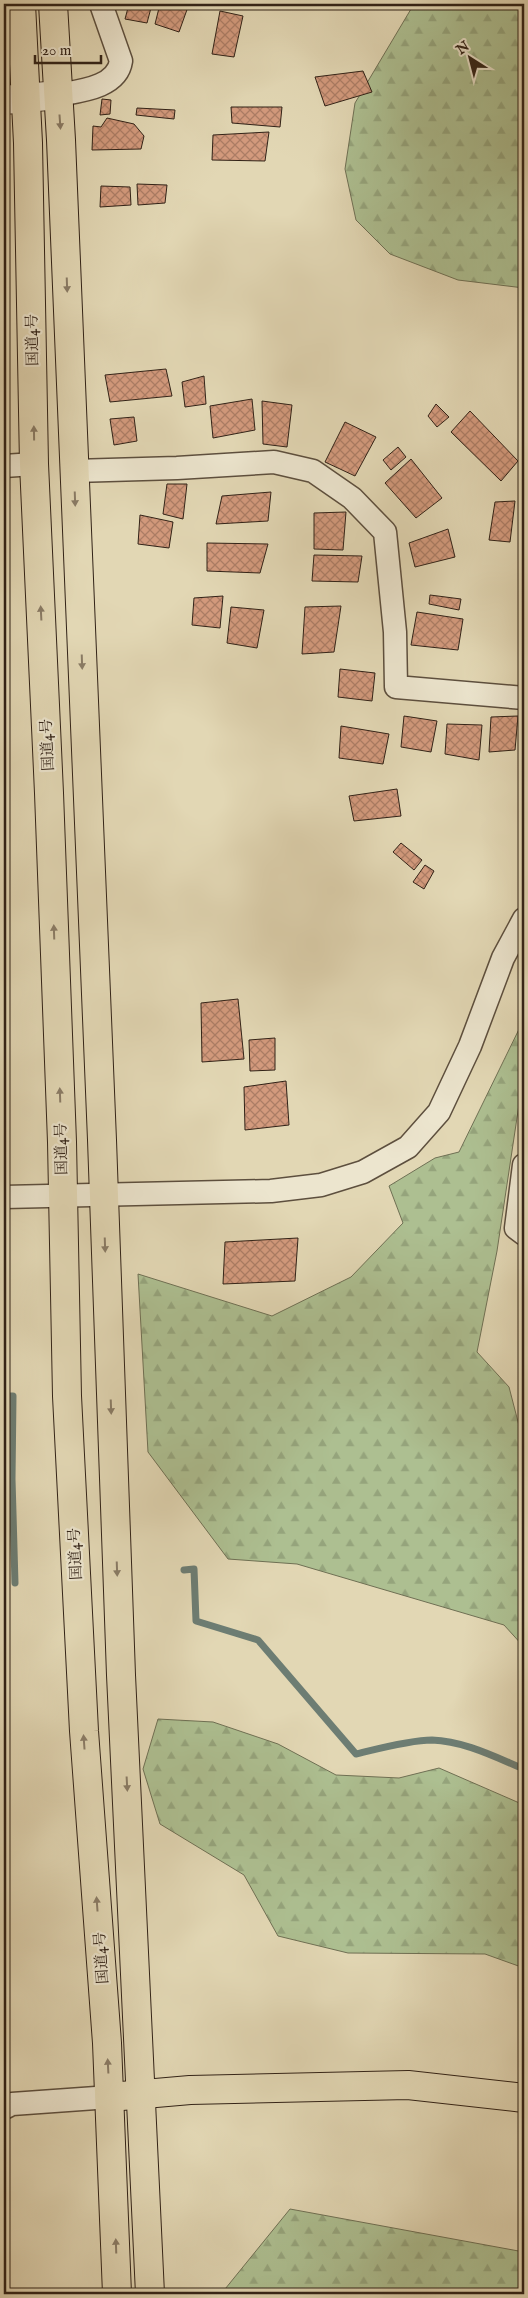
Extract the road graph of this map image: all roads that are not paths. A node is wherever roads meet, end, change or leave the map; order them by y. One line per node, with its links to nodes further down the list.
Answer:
1 (21, 4): 5 (highway, 国道4号)
2 (53, 4): 4 (highway)
3 (102, 4): 4 (street)
4 (58, 95): 5 (street); 8 (highway, one-way to 8)
5 (15, 99): 6 (highway, 国道4号, one-way to 5)
6 (34, 464): 7 (street); 14 (highway, 国道4号, one-way to 6)
7 (4, 466)
8 (74, 471): 10 (street); 15 (highway, one-way to 15)
9 (524, 683): 10 (street)
10 (460, 692): 11 (street)
11 (524, 698)
12 (524, 919): 15 (street)
13 (524, 1165): 17 (street)
14 (62, 1196): 15 (street); 16 (street); 19 (highway, 国道4号, one-way to 14)
15 (103, 1196): 18 (highway, one-way to 18)
16 (4, 1197)
17 (524, 1234)
18 (142, 2095): 19 (highway); 20 (highway); 23 (highway)
19 (110, 2097): 21 (street); 22 (highway, 国道4号, one-way to 19)
20 (524, 2098)
21 (4, 2108)
22 (117, 2294)
23 (150, 2294)

